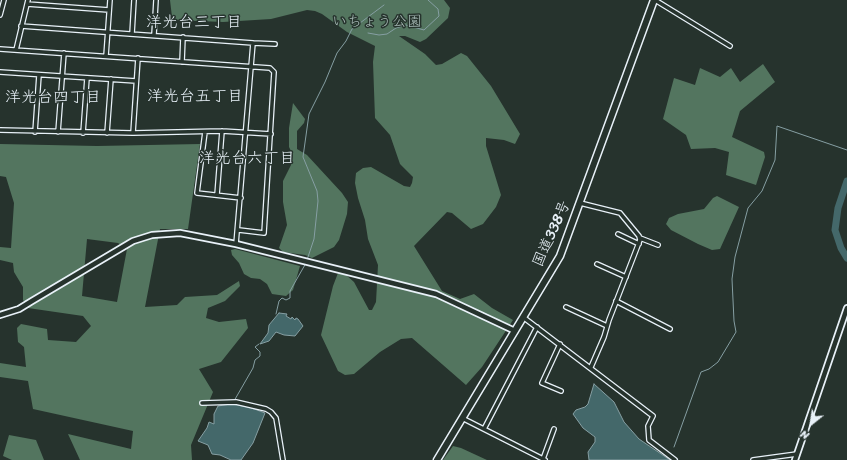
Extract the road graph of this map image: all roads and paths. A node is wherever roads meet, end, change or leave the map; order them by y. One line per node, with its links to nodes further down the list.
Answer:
1 (4, 0): 8 (street)
2 (110, 0): 7 (street)
3 (134, 0): 11 (street)
4 (156, 0): 12 (street)
5 (655, 0): 16 (street); 42 (highway, 国道338号)
6 (27, 2): 7 (street); 9 (street)
7 (109, 10): 10 (street)
8 (0, 15)
9 (21, 26): 10 (street); 18 (street)
10 (108, 32): 11 (street); 20 (street)
11 (132, 34): 12 (street)
12 (154, 35): 13 (street)
13 (184, 37): 14 (street); 22 (street)
14 (253, 43): 15 (street); 23 (street)
15 (274, 44)
16 (730, 46)
17 (0, 49): 18 (street)
18 (16, 50): 19 (street)
19 (64, 54): 20 (street); 26 (street)
20 (106, 56): 21 (street)
21 (138, 58): 22 (street); 29 (street)
22 (182, 62): 23 (street)
23 (251, 67): 35 (street); 39 (street)
24 (0, 72): 25 (street)
25 (38, 75): 26 (street); 32 (street)
26 (62, 76): 27 (street); 33 (street)
27 (87, 78): 28 (street); 36 (street)
28 (111, 79): 29 (street); 37 (street)
29 (136, 81): 38 (street)
30 (0, 130): 32 (street)
31 (222, 131): 34 (street); 35 (street); 40 (street)
32 (35, 132): 33 (street)
33 (58, 132): 36 (street)
34 (205, 132): 38 (street); 40 (street)
35 (246, 132): 39 (street); 41 (street)
36 (83, 133): 37 (street)
37 (107, 133): 38 (street)
38 (133, 133)
39 (271, 134): 43 (street)
40 (217, 195): 41 (street)
41 (241, 198): 43 (street)
42 (580, 203): 45 (street); 55 (highway, 国道338号)
43 (239, 230): 46 (street)
44 (618, 234): 47 (street)
45 (640, 238): 47 (street); 48 (street)
46 (236, 244): 54 (street); 59 (street)
47 (639, 244): 50 (street)
48 (658, 245)
49 (597, 264): 50 (street)
50 (626, 277): 51 (street)
51 (616, 301): 56 (street); 58 (street)
52 (566, 307): 56 (street)
53 (847, 308): 67 (street)
54 (0, 315)
55 (523, 317): 57 (street); 59 (highway, 国道338号)
56 (607, 326): 61 (street)
57 (537, 327): 60 (street); 65 (street)
58 (670, 329)
59 (515, 331): 64 (highway, 国道338号)
60 (560, 344): 61 (street); 62 (street)
61 (591, 367): 71 (street)
62 (561, 391)
63 (202, 403): 69 (street)
64 (462, 418): 65 (street); 70 (highway, 国道338号)
65 (484, 429): 68 (street)
66 (554, 429): 68 (street)
67 (797, 454): 72 (street); 73 (street)
68 (544, 459)
69 (283, 460)
70 (436, 460)
71 (675, 460)
72 (753, 460)
73 (795, 460)

